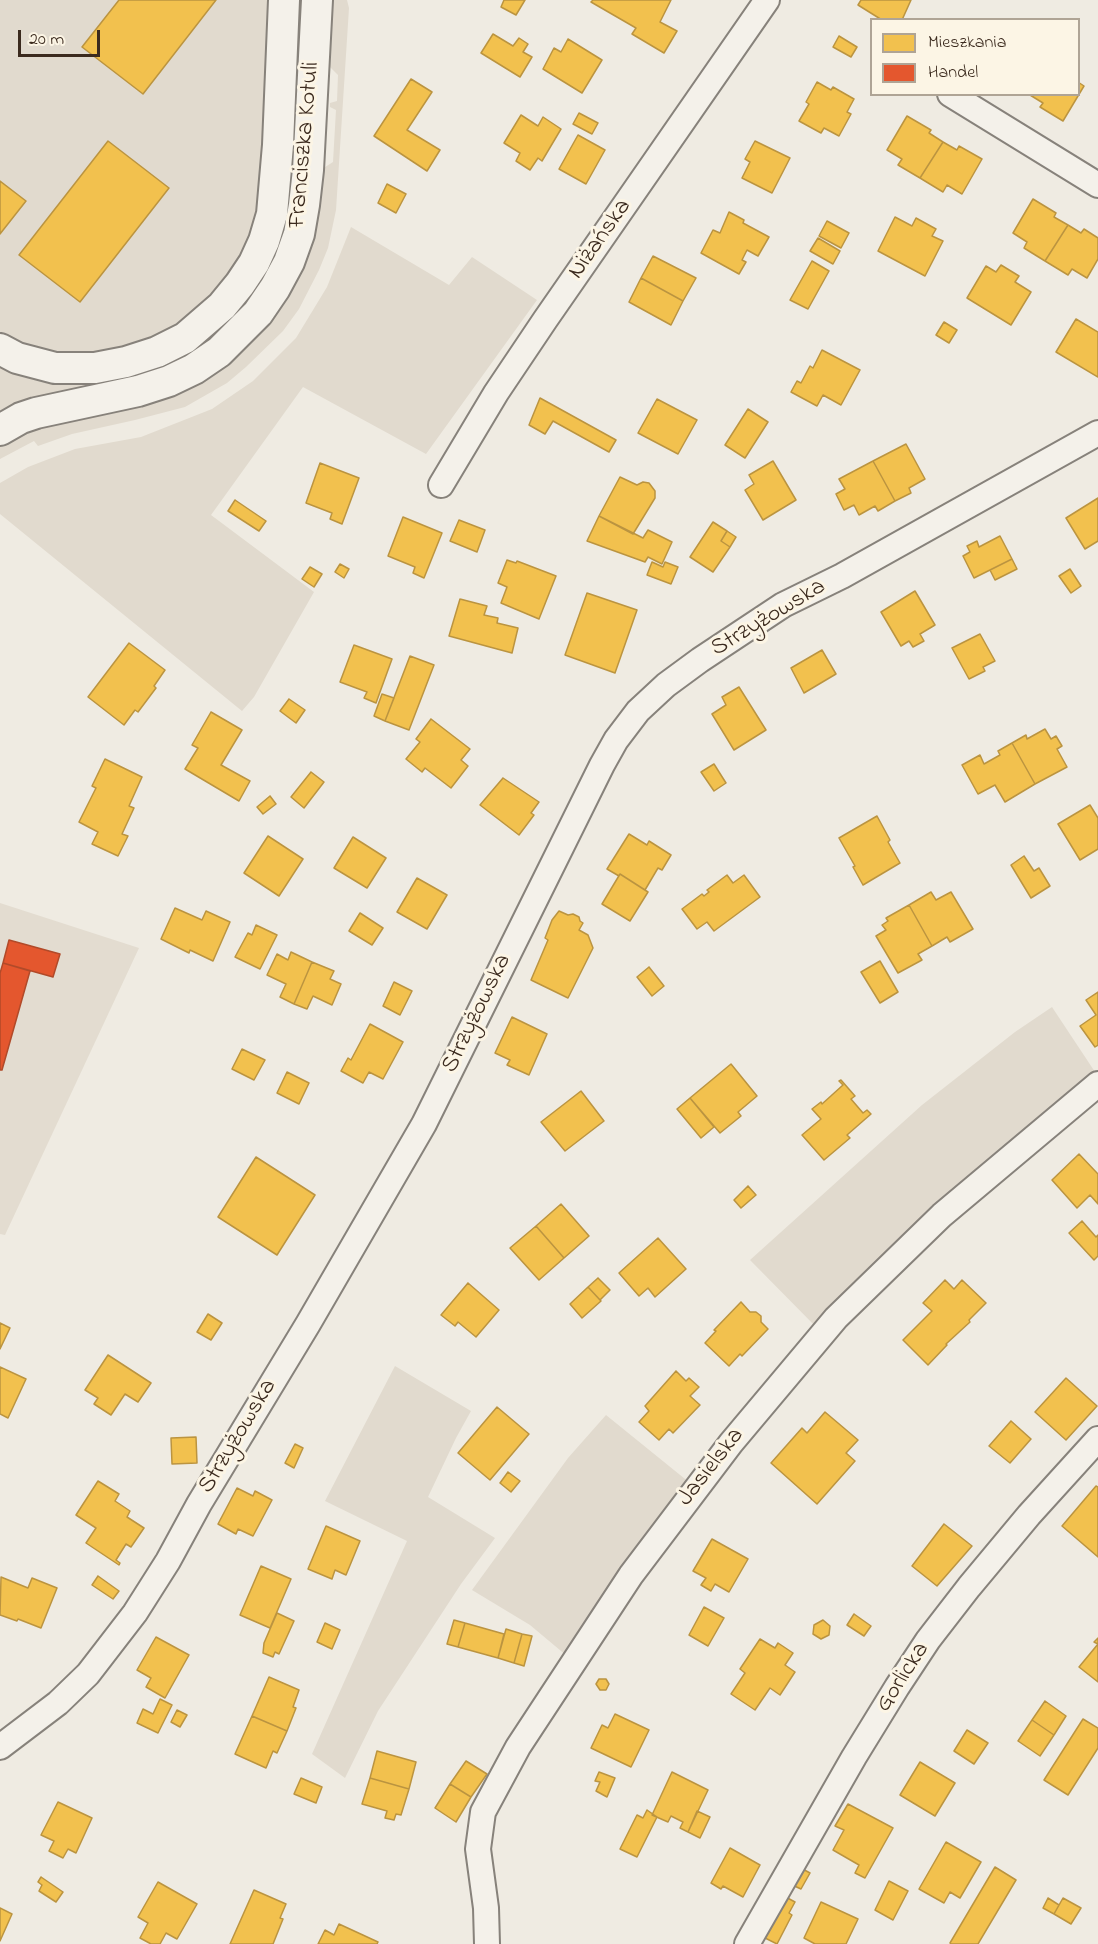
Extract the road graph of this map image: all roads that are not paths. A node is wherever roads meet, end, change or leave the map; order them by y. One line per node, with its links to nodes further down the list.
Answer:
1 (284, 0): 5 (street, Franciszka Kotuli)
2 (317, 0): 6 (street, Franciszka Kotuli)
3 (767, 0): 11 (street, Niżańska)
4 (953, 96): 7 (street)
5 (278, 145): 6 (street); 8 (street, Franciszka Kotuli)
6 (309, 147): 9 (street, Franciszka Kotuli)
7 (1098, 185)
8 (0, 350)
9 (0, 430)
10 (1098, 433): 14 (street, Strzyżowska)
11 (441, 485)
12 (1098, 1084): 15 (street, Jasielska)
13 (1098, 1439): 16 (street, Gorlicka)
14 (0, 1747)
15 (487, 1944)
16 (747, 1944)

